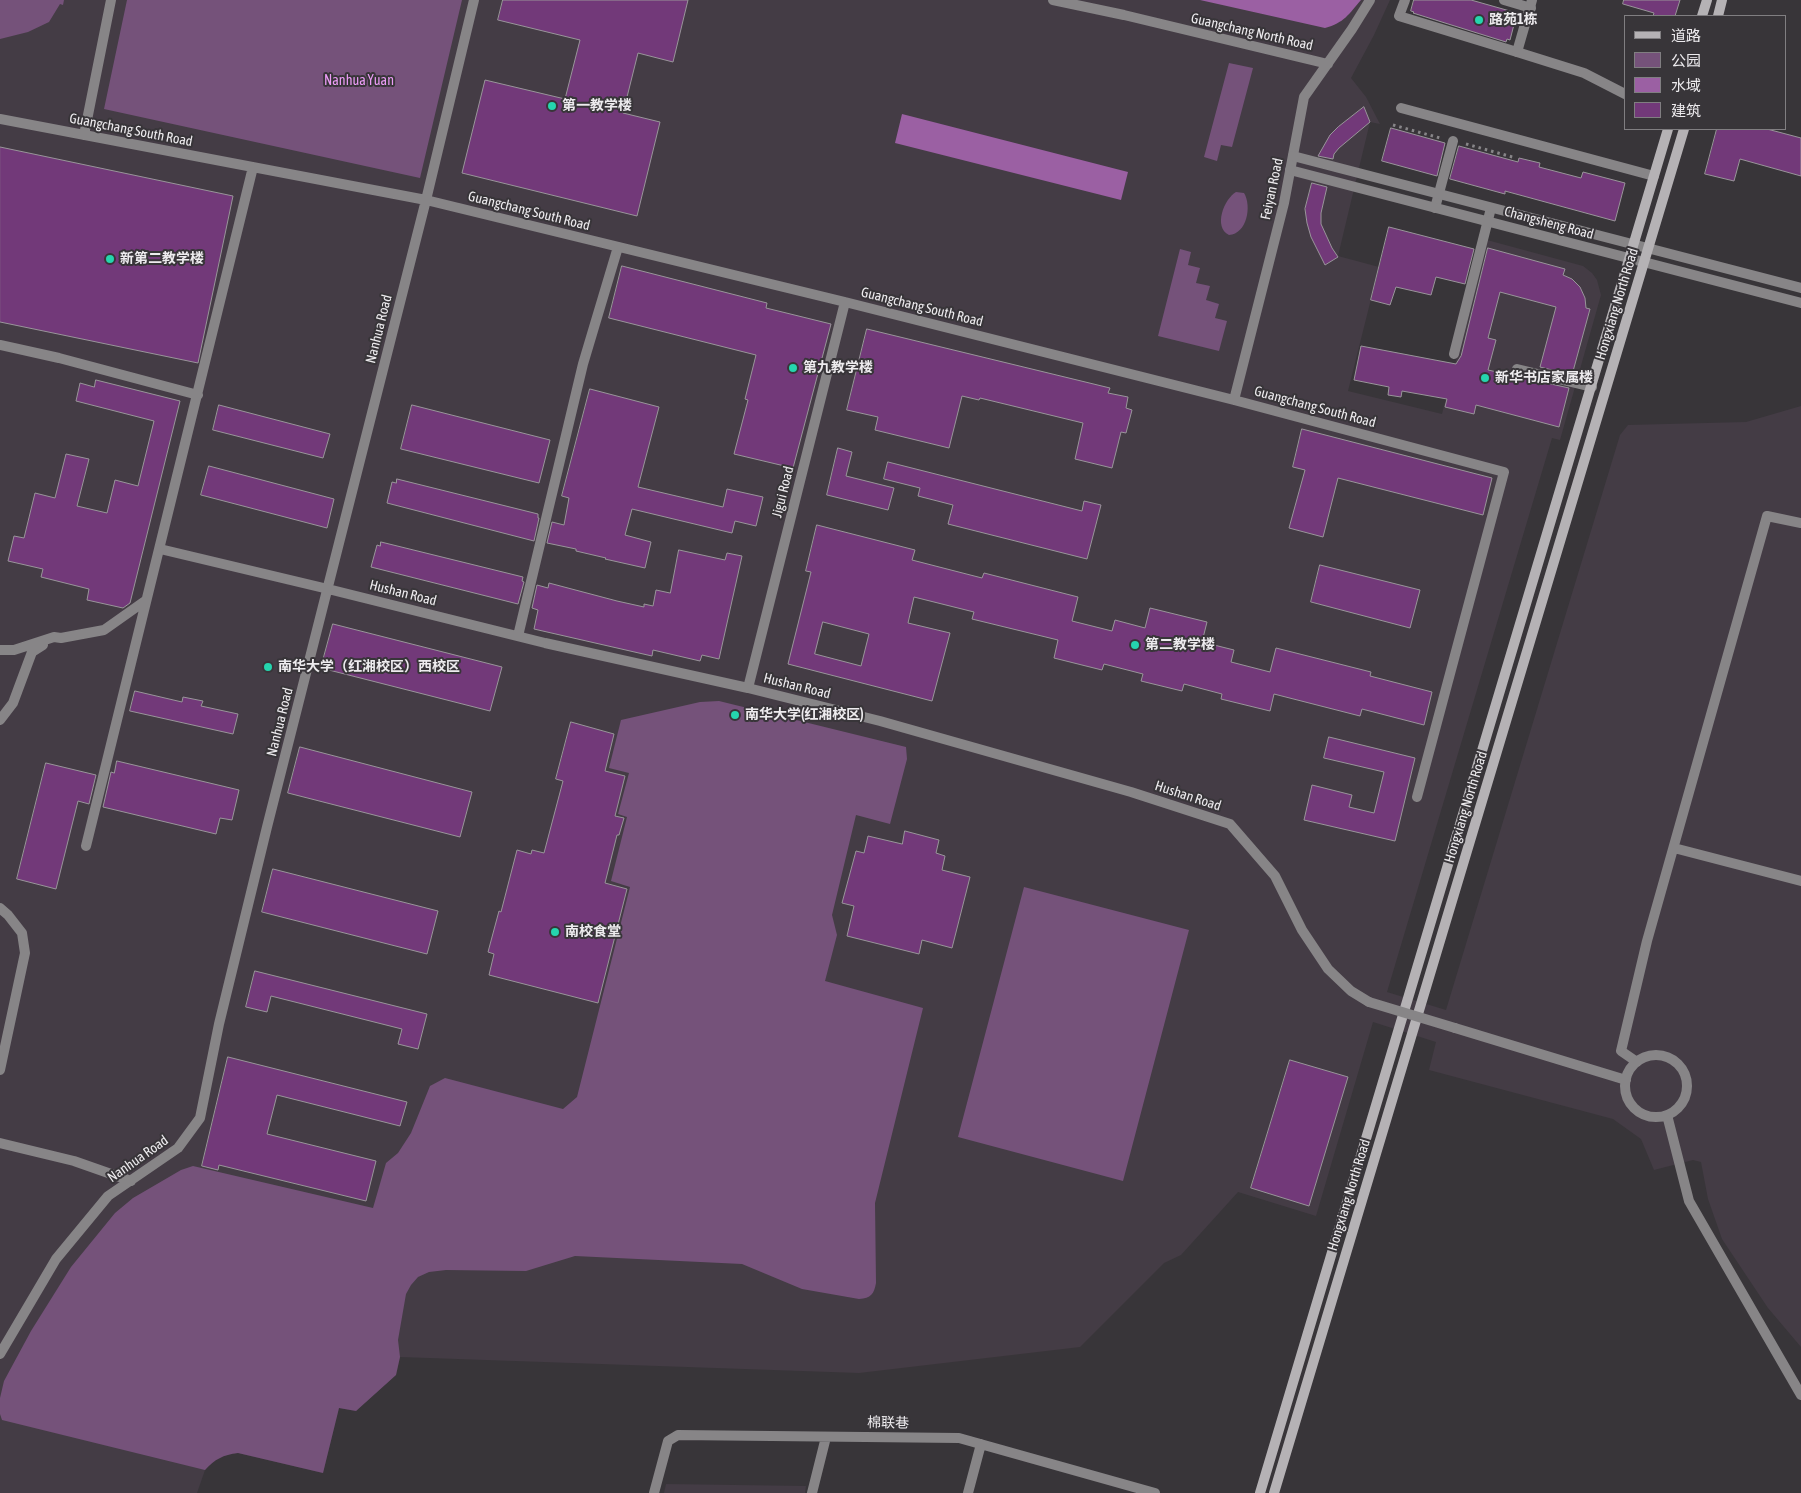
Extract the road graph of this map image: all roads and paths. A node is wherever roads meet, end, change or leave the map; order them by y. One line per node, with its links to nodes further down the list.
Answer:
1 (111, 0): 19 (street)
2 (474, 0): 26 (street, Nanhua Road)
3 (1053, 0): 13 (street, Guangchang North Road)
4 (1370, 0): 13 (street, Feiyan Road)
5 (1406, 0): 12 (street)
6 (1504, 0): 9 (street)
7 (1706, 0): 10 (main road)
8 (1722, 0): 11 (main road)
9 (1531, 4): 12 (street)
10 (1702, 15)
11 (1718, 15)
12 (1517, 52): 14 (street)
13 (1328, 64): 21 (street, Feiyan Road)
14 (1624, 93)
15 (1401, 108): 24 (street)
16 (0, 119): 19 (street, Guangchang South Road)
17 (1668, 130): 24 (main road, Hongxiang North Road)
18 (1684, 130): 32 (main road, Hongxiang North Road)
19 (84, 135): 22 (street, Guangchang South Road)
20 (1453, 141): 25 (street)
21 (1293, 156): 23 (street, Feiyan Road); 25 (street, Changsheng Road)
22 (253, 167): 26 (street, Guangchang South Road); 42 (street)
23 (1290, 170): 27 (street, Changsheng Road); 43 (street, Feiyan Road)
24 (1654, 176): 30 (main road, Hongxiang North Road)
25 (1439, 194): 27 (street); 28 (street, Changsheng Road)
26 (426, 200): 31 (street, Guangchang South Road); 46 (street, Nanhua Road)
27 (1435, 208): 29 (street, Changsheng Road)
28 (1491, 208): 29 (street); 30 (street, Changsheng Road)
29 (1488, 222): 33 (street, Changsheng Road); 39 (street)
30 (1634, 245): 32 (street, Changsheng Road); 33 (main road, Hongxiang North Road)
31 (618, 247): 36 (street, Guangchang South Road); 48 (street)
32 (1648, 249): 34 (main road, Hongxiang North Road); 35 (street, Changsheng Road)
33 (1630, 259): 34 (street, Changsheng Road); 41 (main road, Hongxiang North Road)
34 (1644, 262): 37 (street, Changsheng Road); 73 (main road, Hongxiang North Road)
35 (1801, 288)
36 (845, 302): 43 (street, Guangchang South Road); 51 (street, Jigui Road)
37 (1801, 303)
38 (0, 345): 42 (street)
39 (1454, 354)
40 (1517, 369): 41 (street)
41 (1592, 387): 72 (main road, Hongxiang North Road)
42 (198, 395): 45 (street)
43 (1234, 400): 53 (street, Guangchang South Road)
44 (1801, 523): 55 (street)
45 (160, 549): 46 (street, Hushan Road); 47 (street)
46 (328, 589): 48 (street, Hushan Road); 63 (street, Nanhua Road)
47 (146, 601): 49 (street); 54 (street)
48 (518, 636): 51 (street, Hushan Road)
49 (54, 637): 50 (street); 52 (street)
50 (0, 650)
51 (748, 688): 60 (street, Hushan Road, bridge)
52 (0, 720)
53 (1416, 797)
54 (86, 846)
55 (1674, 848): 56 (street); 58 (street)
56 (1801, 881)
57 (0, 908): 59 (street)
58 (1637, 1062): 60 (street); 61 (street)
59 (0, 1070)
60 (1626, 1080): 61 (street)
61 (1666, 1115): 65 (street)
62 (0, 1143): 63 (street)
63 (131, 1181): 64 (street, Nanhua Road)
64 (0, 1354)
65 (1801, 1395)
66 (826, 1437): 67 (street, 棉联巷); 68 (street, 棉联巷); 69 (street)
67 (981, 1444): 70 (street); 71 (street, 棉联巷)
68 (654, 1493)
69 (812, 1493)
70 (968, 1493)
71 (1155, 1493)
72 (1260, 1493)
73 (1274, 1493)

